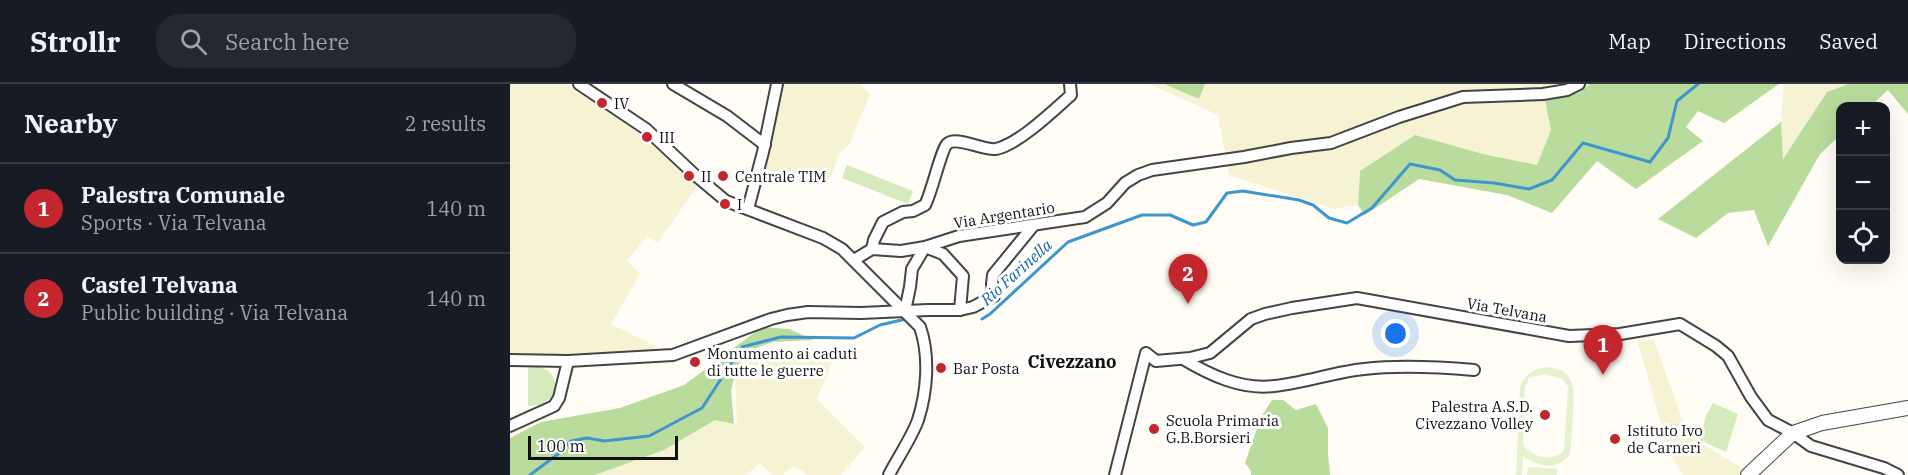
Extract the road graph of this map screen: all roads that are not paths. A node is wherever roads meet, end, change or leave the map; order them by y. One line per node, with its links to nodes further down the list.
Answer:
1 (579, 84): 7 (street)
2 (673, 84): 6 (street)
3 (777, 84): 6 (street)
4 (1070, 84): 10 (street)
5 (1579, 84): 8 (street, Via Argentario)
6 (765, 145): 7 (street)
7 (748, 210): 11 (street)
8 (1033, 226): 9 (street, Via Argentario); 12 (street)
9 (925, 248): 10 (street, Via Argentario); 12 (street); 13 (street)
10 (872, 249): 11 (street)
11 (854, 260): 13 (street)
12 (960, 310): 13 (street)
13 (905, 311): 16 (street); 21 (street)
14 (1183, 359): 17 (street); 20 (street, Via Telvana); 22 (street, Via Telvana)
15 (510, 360): 16 (street)
16 (568, 360): 19 (street)
17 (1474, 370)
18 (1908, 408): 20 (street)
19 (510, 426)
20 (1793, 433): 23 (street); 24 (street, Via Telvana)
21 (889, 475)
22 (1115, 475)
23 (1749, 475)
24 (1898, 475)

